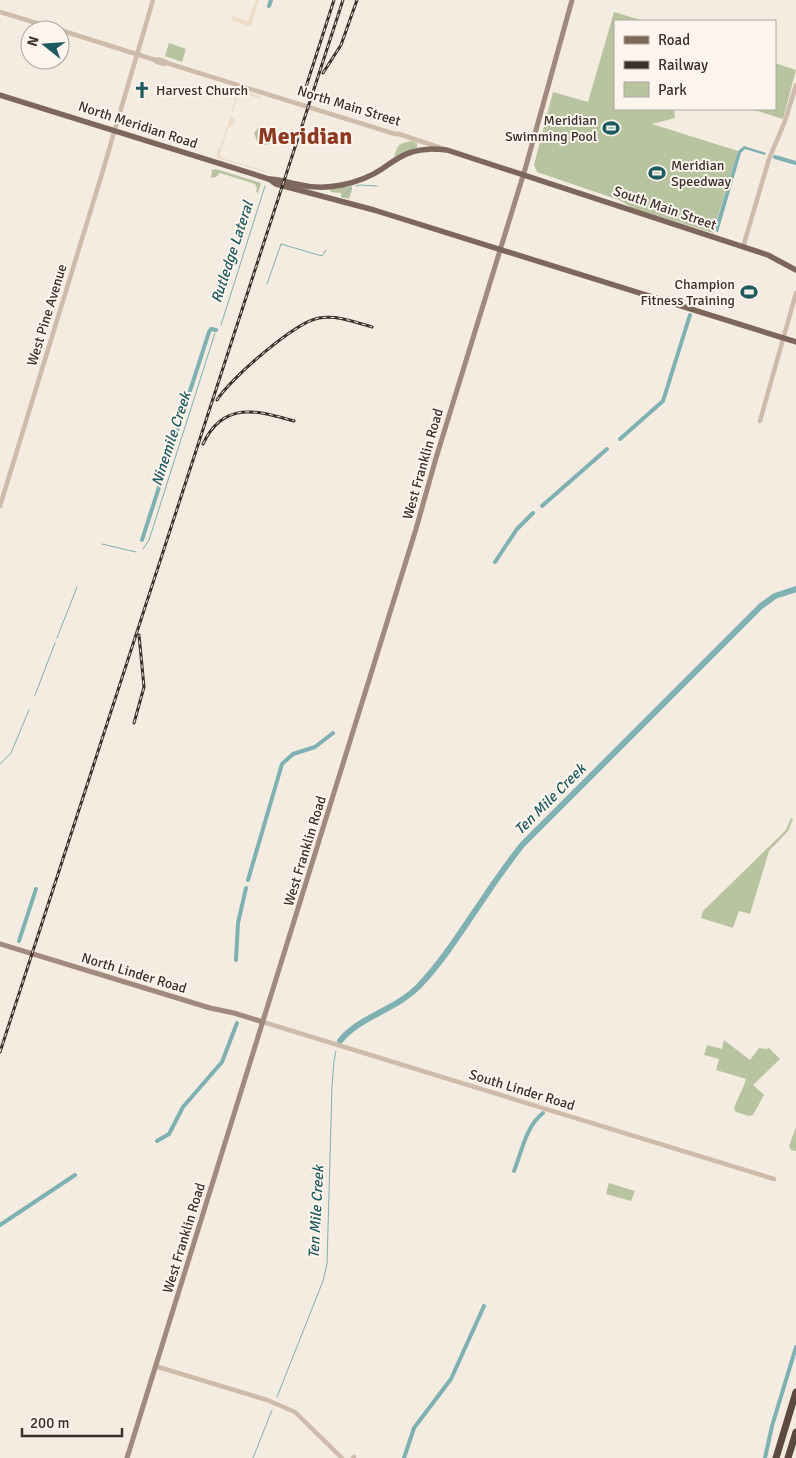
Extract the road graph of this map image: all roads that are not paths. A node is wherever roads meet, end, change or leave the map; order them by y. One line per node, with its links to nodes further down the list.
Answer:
1 (153, 0): 6 (street, West Pine Avenue)
2 (572, 0): 11 (main road, West Franklin Road)
3 (0, 12): 4 (street, North Main Street)
4 (27, 20)
5 (70, 33): 6 (street, North Main Street)
6 (137, 54): 9 (street, West Pine Avenue); 10 (street, North Main Street)
7 (796, 85): 13 (street)
8 (0, 95): 9 (main road, North Meridian Road)
9 (115, 131): 12 (main road, North Meridian Road); 20 (street, West Pine Avenue)
10 (447, 150): 11 (main road, North Main Street); 12 (main road, North Meridian Road)
11 (523, 174): 13 (main road, South Main Street); 14 (main road, West Franklin Road)
12 (269, 179): 14 (main road, North Meridian Road)
13 (743, 247): 15 (main road, South Main Street)
14 (500, 249): 17 (main road, North Meridian Road); 22 (main road, West Franklin Road)
15 (796, 270)
16 (796, 293): 17 (street)
17 (784, 339): 18 (main road, North Meridian Road); 19 (street)
18 (796, 342)
19 (760, 421)
20 (0, 506)
21 (0, 944): 22 (main road, North Linder Road)
22 (263, 1022): 23 (street, South Linder Road); 24 (main road, West Franklin Road)
23 (774, 1179)
24 (156, 1366): 28 (main road, West Franklin Road); 29 (street)
25 (796, 1392): 30 (highway)
26 (796, 1432): 31 (highway)
27 (796, 1445): 32 (highway)
28 (127, 1458)
29 (342, 1458)
30 (776, 1458)
31 (788, 1458)
32 (793, 1458)

